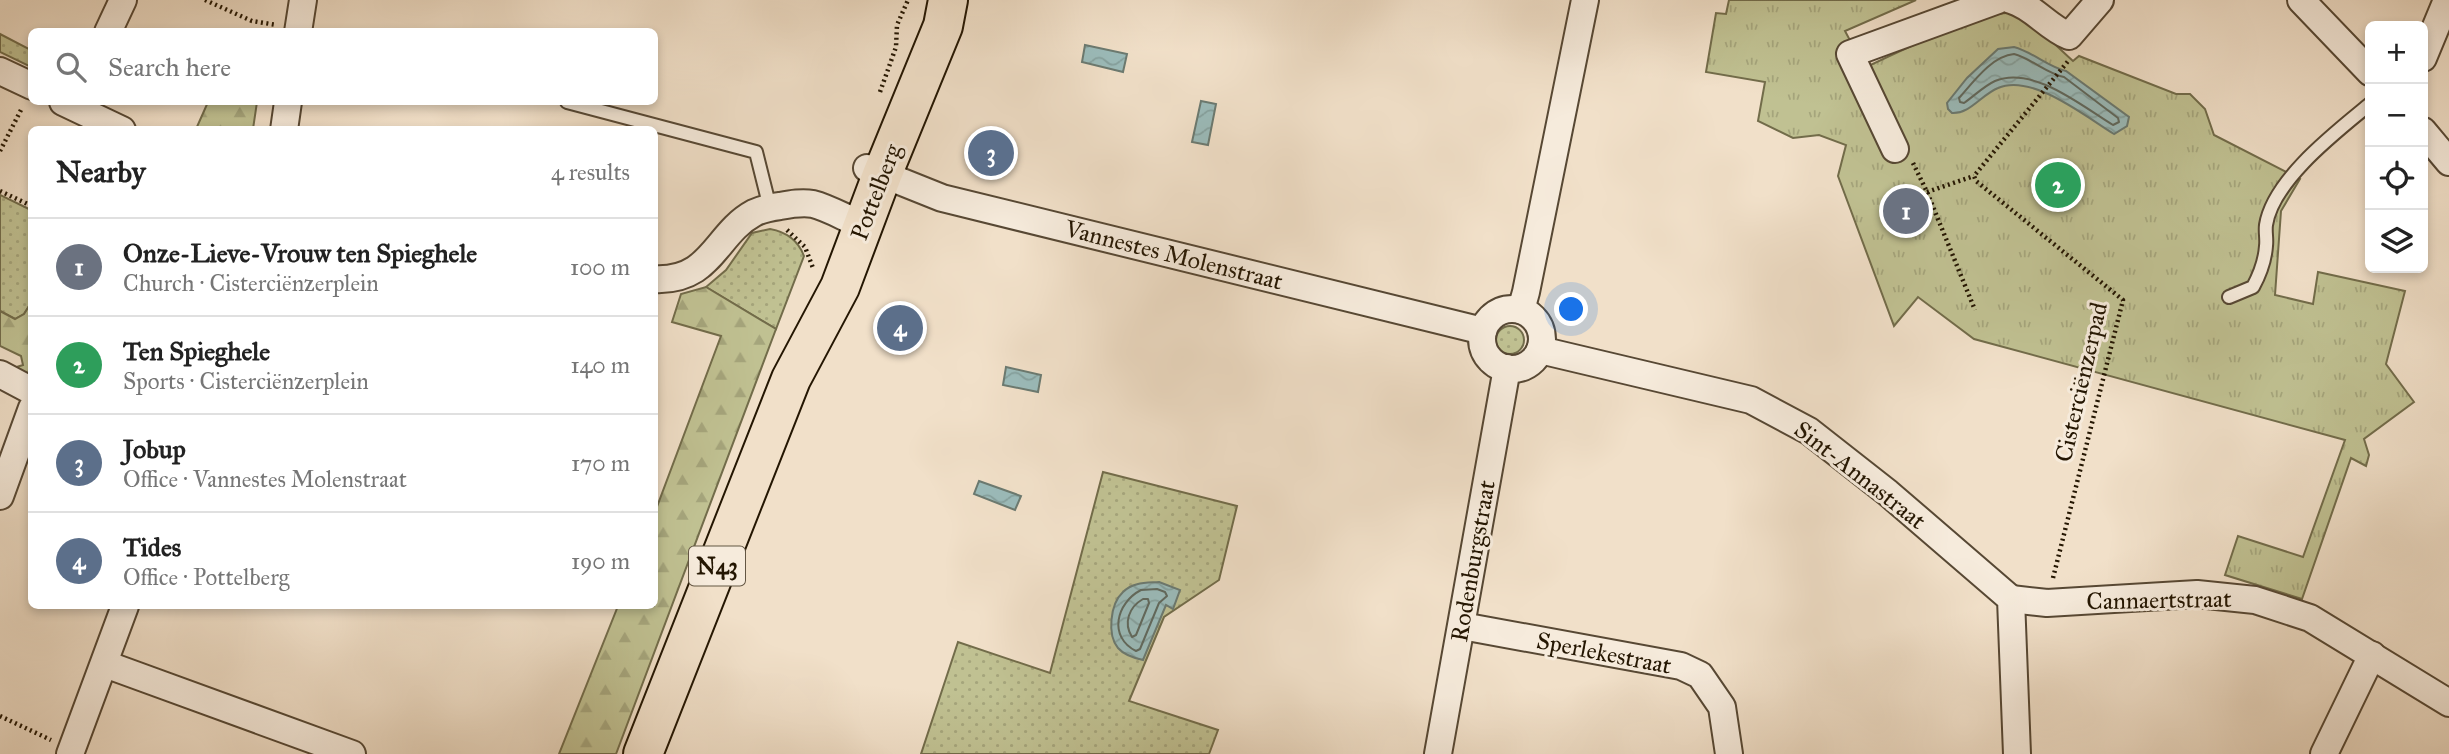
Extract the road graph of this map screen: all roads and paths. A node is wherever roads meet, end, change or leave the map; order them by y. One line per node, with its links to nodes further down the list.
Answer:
1 (123, 0): 13 (street)
2 (205, 0): 14 (path)
3 (303, 0): 15 (street)
4 (908, 0): 17 (path)
5 (935, 0): 33 (main road, Pottelberg / N43)
6 (948, 0): 33 (main road, Pottelberg / N43)
7 (1585, 0): 44 (street)
8 (1998, 0): 30 (street)
9 (2011, 0): 10 (street)
10 (2100, 0)
11 (2301, 0): 19 (street)
12 (2446, 0): 16 (street)
13 (110, 28)
14 (284, 28)
15 (298, 28)
16 (2428, 45)
17 (896, 47)
18 (2070, 58): 34 (path)
19 (2365, 67)
20 (0, 71): 21 (street)
21 (28, 91)
22 (28, 94): 31 (path)
23 (73, 105): 27 (street)
24 (288, 105): 28 (street)
25 (578, 105): 38 (lane)
26 (2365, 108): 43 (lane)
27 (114, 126)
28 (285, 126)
29 (2428, 137): 32 (street)
30 (1895, 149): 36 (path)
31 (0, 151)
32 (2449, 162)
33 (875, 172): 39 (main road, Pottelberg / N43); 46 (street, Vannestes Molenstraat)
34 (1974, 176): 36 (path); 54 (path, Cisterciënzerpad)
35 (0, 191): 37 (path)
36 (1927, 192): 45 (path)
37 (28, 204)
38 (770, 208): 39 (street); 40 (street)
39 (853, 221): 63 (main road, Pottelberg / N43)
40 (742, 222): 41 (path); 42 (street)
41 (813, 268)
42 (658, 278)
43 (2229, 298)
44 (1521, 310): 46 (street); 47 (street)
45 (1975, 310)
46 (1483, 331): 48 (street)
47 (1540, 350): 48 (street); 53 (street, Sint-Annastraat)
48 (1507, 368): 56 (street, Rodenburgstraat)
49 (0, 374): 50 (street)
50 (28, 389)
51 (28, 418): 52 (street)
52 (1, 488)
53 (2011, 599): 54 (street, Cannaertstraat); 66 (street)
54 (2048, 603): 57 (street, Cannaertstraat)
55 (124, 609): 58 (street)
56 (1462, 626): 64 (street, Rodenburgstraat); 65 (street, Sperlekestraat)
57 (2372, 655): 59 (street, Cannaertstraat); 67 (street)
58 (105, 664): 61 (street); 62 (street)
59 (2449, 703)
60 (0, 716): 61 (path)
61 (62, 748)
62 (352, 754)
63 (643, 754)
64 (1438, 754)
65 (1729, 754)
66 (2017, 754)
67 (2324, 754)

